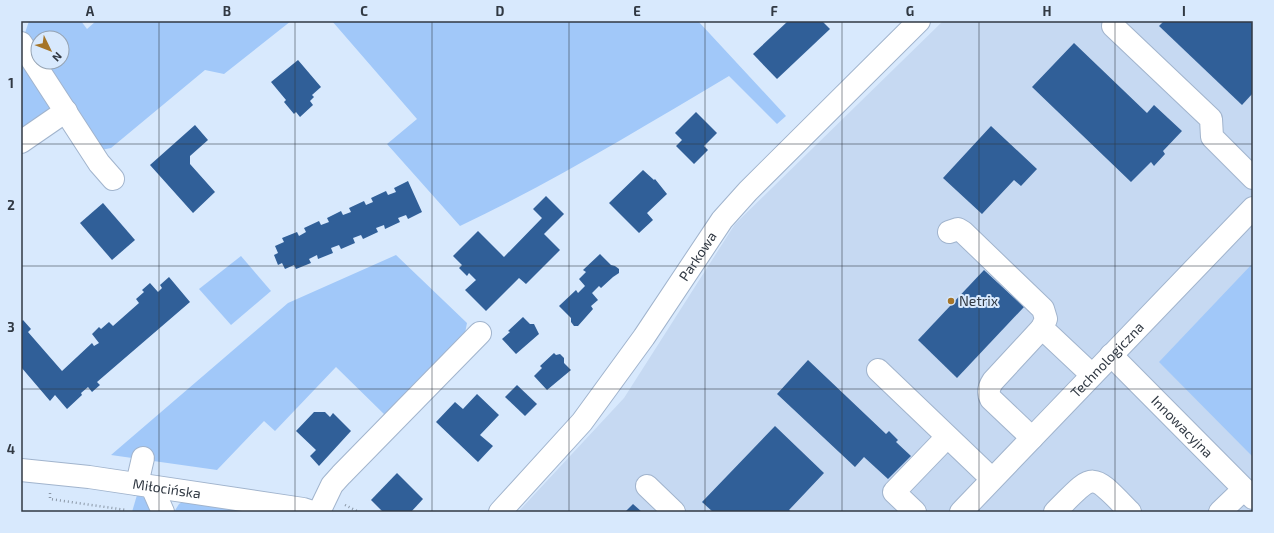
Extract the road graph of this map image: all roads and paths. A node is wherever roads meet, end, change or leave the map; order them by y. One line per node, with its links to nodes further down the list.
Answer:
1 (919, 21): 28 (street, Parkowa)
2 (1113, 26): 6 (street)
3 (21, 43): 4 (street)
4 (66, 112): 5 (street); 7 (street)
5 (21, 142)
6 (1253, 178)
7 (113, 179)
8 (1253, 208): 12 (street, Technologiczna)
9 (950, 232): 10 (street)
10 (1042, 328): 14 (street); 16 (street)
11 (480, 333): 27 (street)
12 (1111, 355): 14 (street, Technologiczna); 23 (street, Innowacyjna)
13 (878, 370): 15 (street)
14 (1092, 376): 16 (street, Technologiczna)
15 (947, 437): 19 (street); 30 (street)
16 (1032, 438): 19 (street, Technologiczna)
17 (143, 458): 20 (street)
18 (21, 470): 20 (street, Miłocińska)
19 (992, 479): 31 (street, Technologiczna)
20 (145, 485): 25 (street); 26 (street, Miłocińska)
21 (647, 486): 29 (street)
22 (50, 491): 24 (path)
23 (1248, 493): 34 (street)
24 (126, 510)
25 (163, 512)
26 (312, 512)
27 (319, 512)
28 (500, 512)
29 (674, 512)
30 (915, 512)
31 (961, 512)
32 (1055, 512): 33 (street)
33 (1130, 512)
34 (1220, 512)

